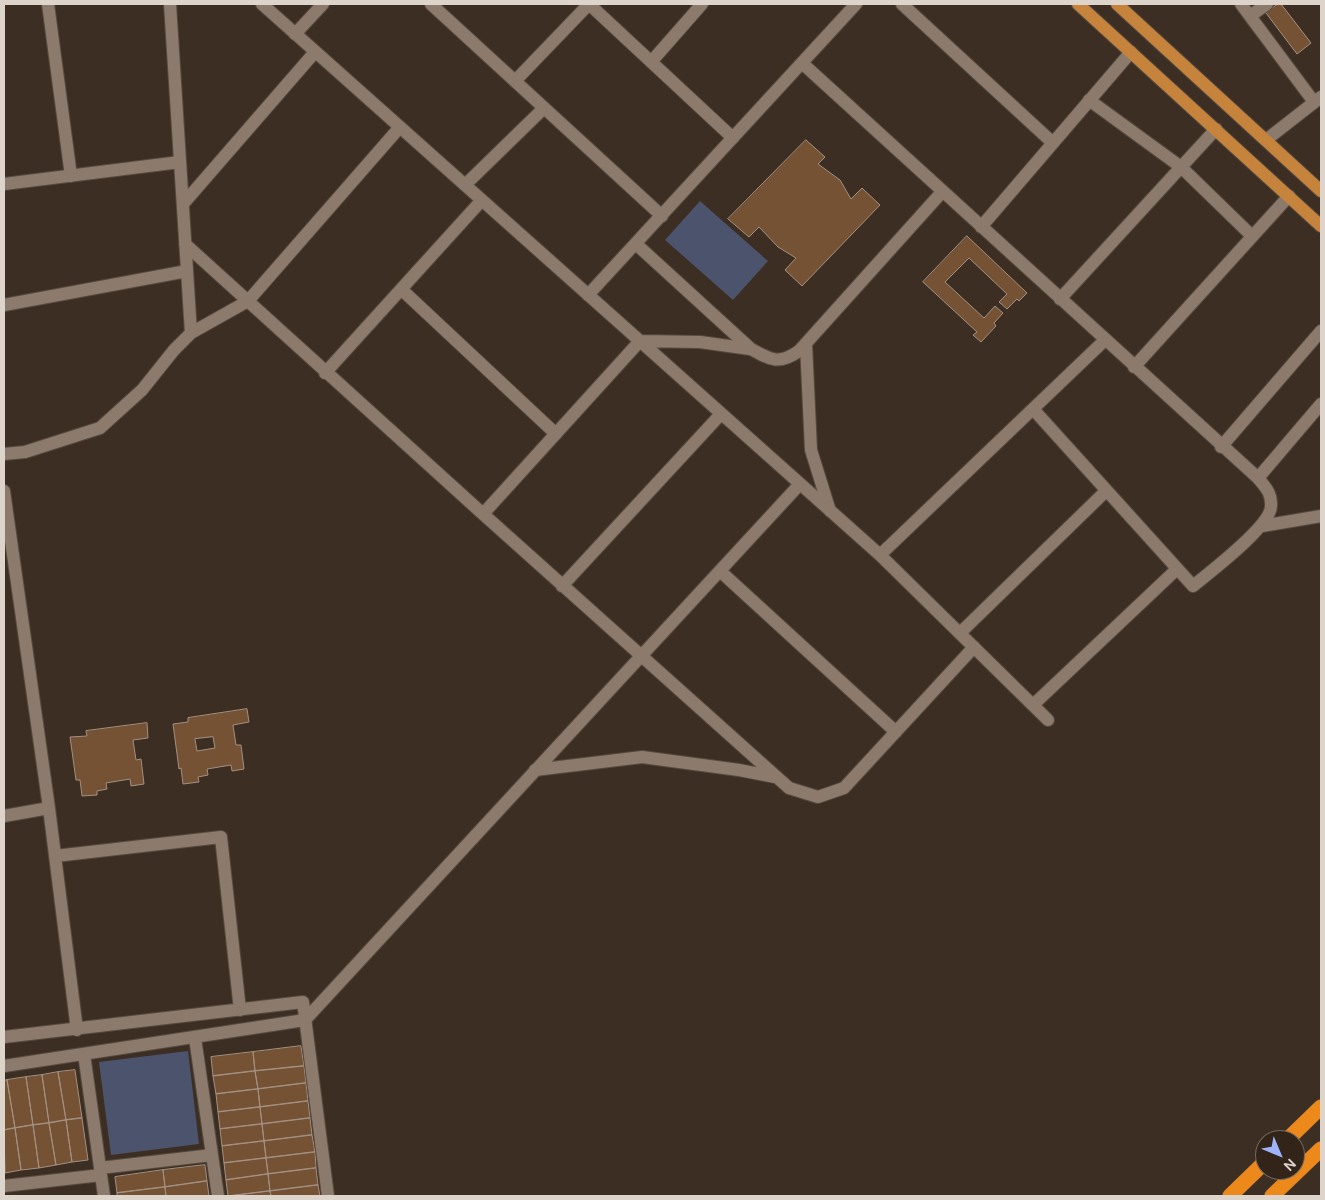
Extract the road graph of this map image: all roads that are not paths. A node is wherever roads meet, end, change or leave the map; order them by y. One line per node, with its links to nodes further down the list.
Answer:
1 (48, 4): 31 (street)
2 (170, 4): 29 (street)
3 (262, 4): 15 (street)
4 (324, 4): 15 (street)
5 (431, 4): 20 (street)
6 (589, 4): 18 (street); 20 (street)
7 (702, 4): 18 (street)
8 (856, 4): 19 (street)
9 (902, 4): 28 (street)
10 (1078, 4): 17 (main road)
11 (1117, 4): 27 (main road)
12 (1241, 4): 14 (street)
13 (1267, 4): 14 (street)
14 (1250, 16): 22 (street)
15 (295, 34): 16 (street)
16 (315, 52): 24 (street); 38 (street)
17 (1131, 52): 21 (street); 25 (main road)
18 (651, 62): 26 (street)
19 (802, 63): 26 (street); 35 (street)
20 (515, 81): 23 (street)
21 (1089, 100): 28 (street); 30 (street)
22 (1318, 100): 27 (street)
23 (544, 108): 33 (street); 39 (street)
24 (400, 127): 33 (street); 49 (street)
25 (1216, 129): 30 (street); 36 (main road)
26 (733, 138): 39 (street)
27 (1266, 140): 34 (main road)
28 (1053, 143): 41 (street)
29 (180, 162): 31 (street); 38 (street)
30 (1181, 167): 42 (street); 48 (street)
31 (71, 176): 32 (street)
32 (4, 184)
33 (465, 186): 37 (street)
34 (1321, 191)
35 (942, 192): 41 (street); 55 (street)
36 (1289, 196): 40 (main road); 42 (street)
37 (482, 200): 46 (street); 47 (street)
38 (183, 204): 43 (street)
39 (662, 216): 44 (street)
40 (1321, 226)
41 (980, 227): 48 (street)
42 (1252, 236): 57 (street)
43 (185, 244): 45 (street); 49 (street)
44 (636, 244): 47 (street); 56 (street)
45 (187, 271): 50 (street); 52 (street)
46 (401, 289): 58 (street); 62 (street)
47 (588, 295): 54 (street)
48 (1060, 299): 53 (street)
49 (248, 301): 52 (street); 58 (street)
50 (4, 305)
51 (1321, 331): 63 (street)
52 (191, 333): 64 (street)
53 (1105, 340): 57 (street); 60 (street)
54 (640, 341): 56 (street); 61 (street); 62 (street)
55 (806, 344): 56 (street); 69 (street)
56 (751, 349)
57 (1134, 367): 63 (street)
58 (325, 373): 70 (street)
59 (1321, 404): 65 (street)
60 (1033, 409): 68 (street); 73 (street)
61 (721, 414): 66 (street); 77 (street)
62 (556, 434): 70 (street)
63 (1221, 447): 65 (street)
64 (4, 454)
65 (1258, 478): 72 (street)
66 (800, 484): 69 (street); 76 (street)
67 (4, 490): 74 (street)
68 (1106, 491): 75 (street); 78 (street)
69 (830, 511): 73 (street)
70 (483, 514): 77 (street)
71 (1321, 516): 72 (street)
72 (1262, 526): 75 (street)
73 (880, 555): 78 (street)
74 (9, 561): 86 (street)
75 (1177, 569): 81 (street)
76 (720, 571): 80 (street); 83 (street)
77 (562, 586): 80 (street)
78 (960, 633): 79 (street)
79 (974, 647): 81 (street); 83 (street)
80 (640, 656): 84 (street); 85 (street)
81 (1033, 705): 82 (street)
82 (1048, 720)
83 (896, 732): 85 (street)
84 (535, 770): 85 (street); 90 (street)
85 (777, 778)
86 (49, 808): 87 (street); 88 (street)
87 (4, 816)
88 (55, 856): 89 (street); 91 (street)
89 (240, 1010): 90 (street); 91 (street)
90 (305, 1020): 93 (street); 105 (street)
91 (77, 1030): 92 (street)
92 (4, 1037)
93 (196, 1038): 94 (street); 99 (street)
94 (84, 1054): 95 (street); 100 (street)
95 (4, 1066)
96 (1321, 1107): 97 (highway)
97 (1297, 1130)
98 (1321, 1149): 107 (highway)
99 (212, 1155): 100 (street); 104 (street)
100 (100, 1172): 102 (street); 103 (street)
101 (1255, 1172): 106 (highway)
102 (4, 1186)
103 (104, 1196)
104 (218, 1196)
105 (328, 1196)
106 (1230, 1196)
107 (1272, 1196)

